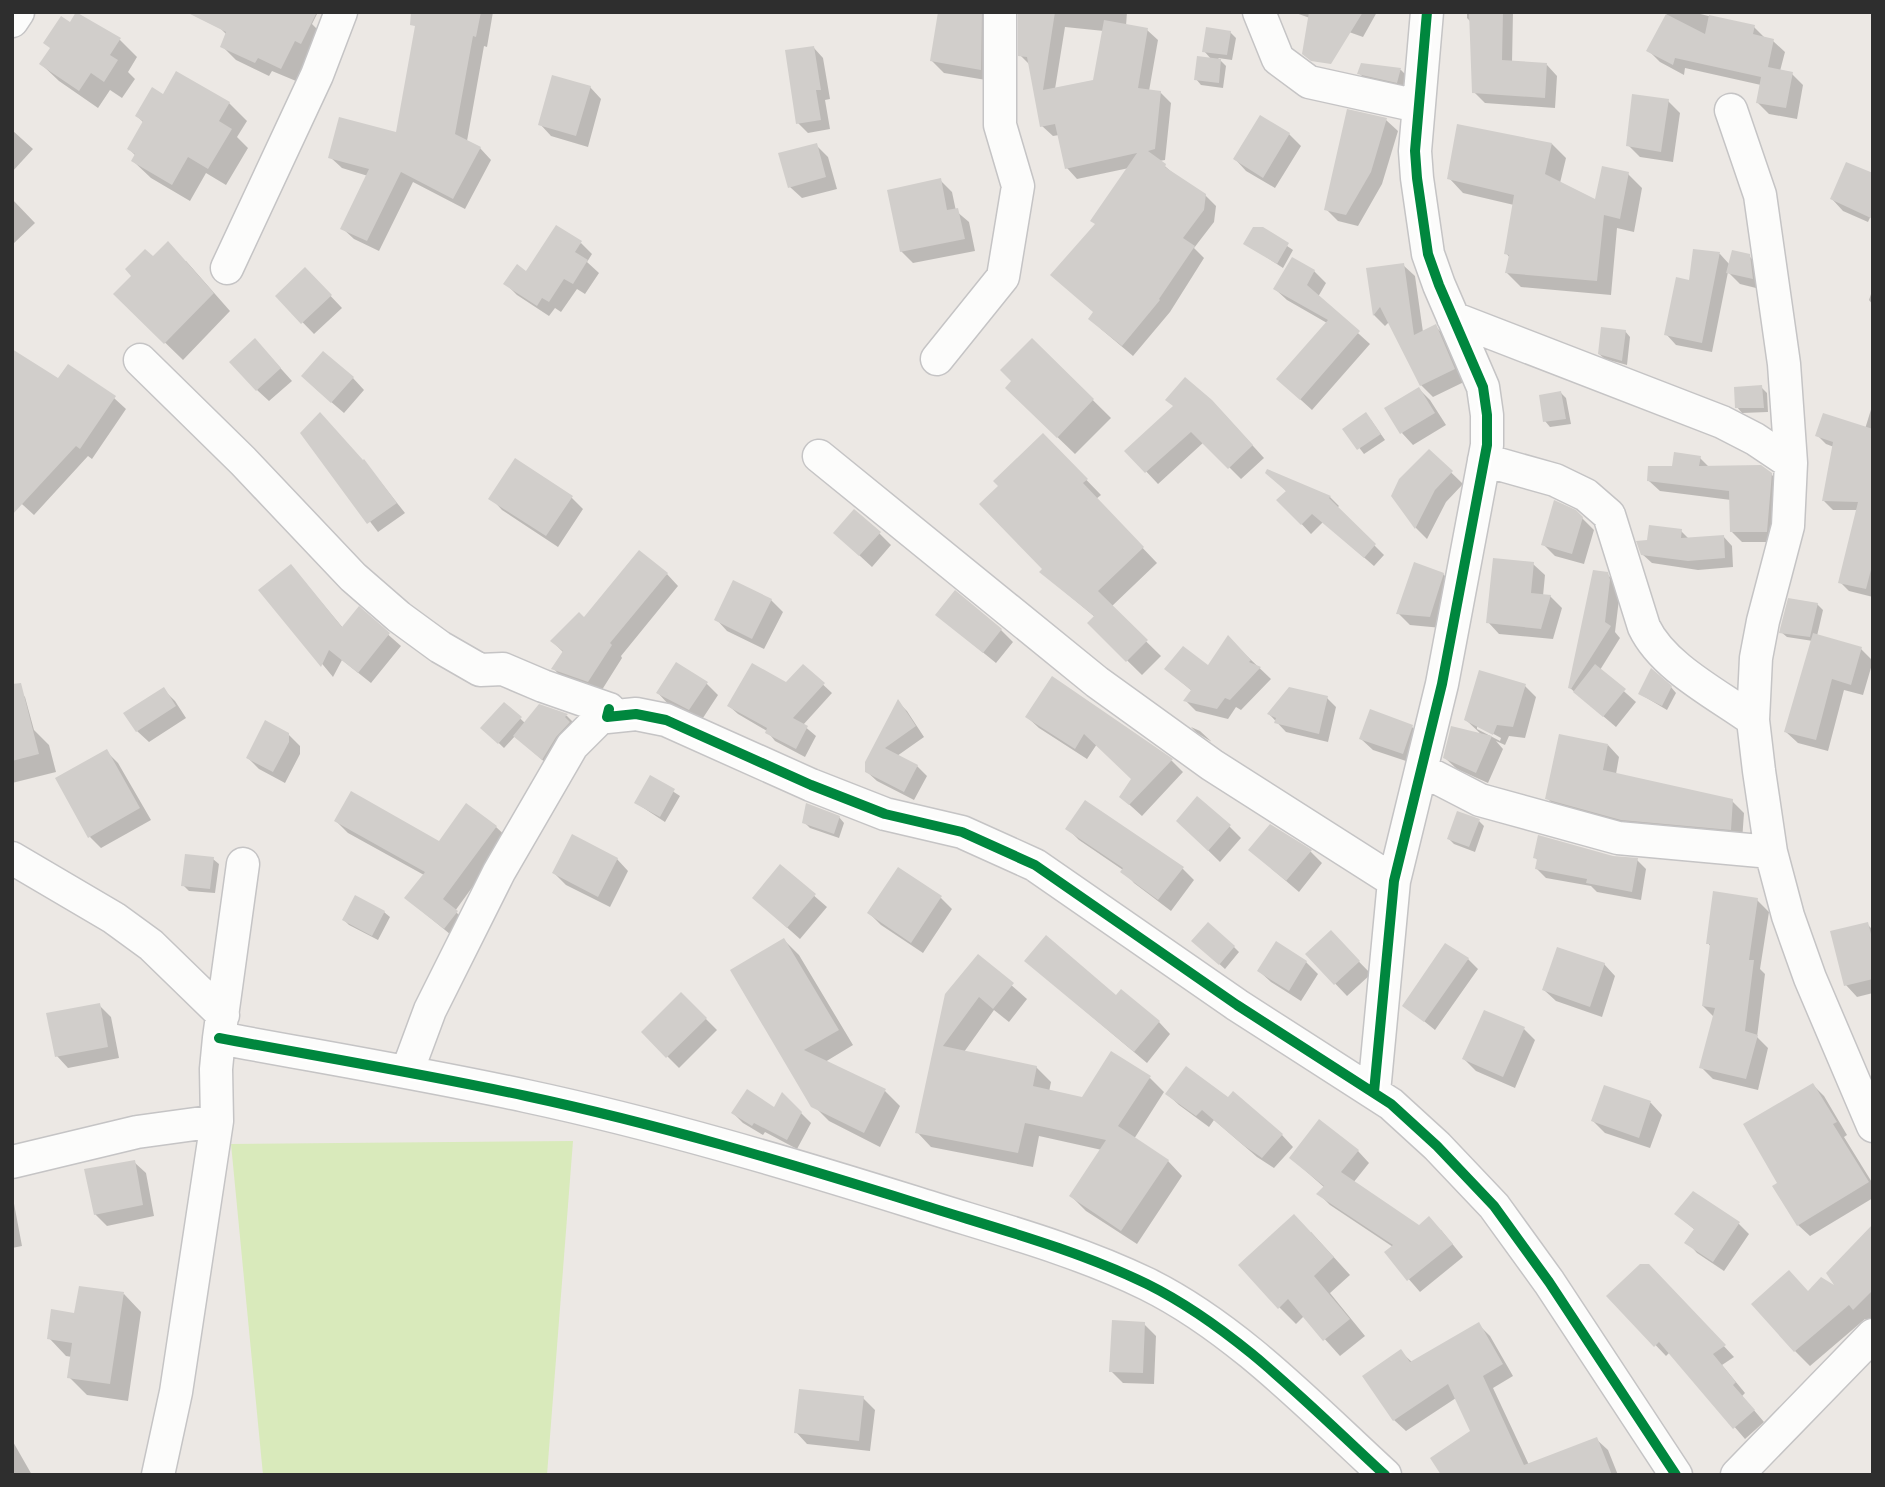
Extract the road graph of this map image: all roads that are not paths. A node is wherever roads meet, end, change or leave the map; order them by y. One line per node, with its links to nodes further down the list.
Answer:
1 (18, 12): 6 (street)
2 (341, 12): 9 (street)
3 (1000, 12): 11 (street)
4 (1259, 12): 7 (street)
5 (1427, 12): 7 (street)
6 (12, 21)
7 (1419, 106): 10 (street)
8 (1731, 110): 15 (street)
9 (227, 268)
10 (1453, 318): 14 (street); 15 (street)
11 (937, 359)
12 (140, 360): 16 (street)
13 (819, 456): 22 (street)
14 (1484, 460): 17 (street); 18 (street)
15 (1791, 463): 17 (street)
16 (609, 709): 24 (street); 25 (street)
17 (1753, 720): 19 (street)
18 (1422, 770): 19 (street); 22 (street)
19 (1771, 852): 27 (street)
20 (12, 858): 23 (street)
21 (243, 864): 23 (street)
22 (1394, 881): 25 (street)
23 (221, 1027): 24 (street); 26 (street)
24 (407, 1072): 32 (street)
25 (1374, 1092): 33 (street)
26 (217, 1121): 28 (street); 31 (street)
27 (1873, 1126)
28 (12, 1162)
29 (1873, 1335): 30 (street)
30 (1750, 1471)
31 (158, 1475)
32 (1385, 1475)
33 (1676, 1475)

